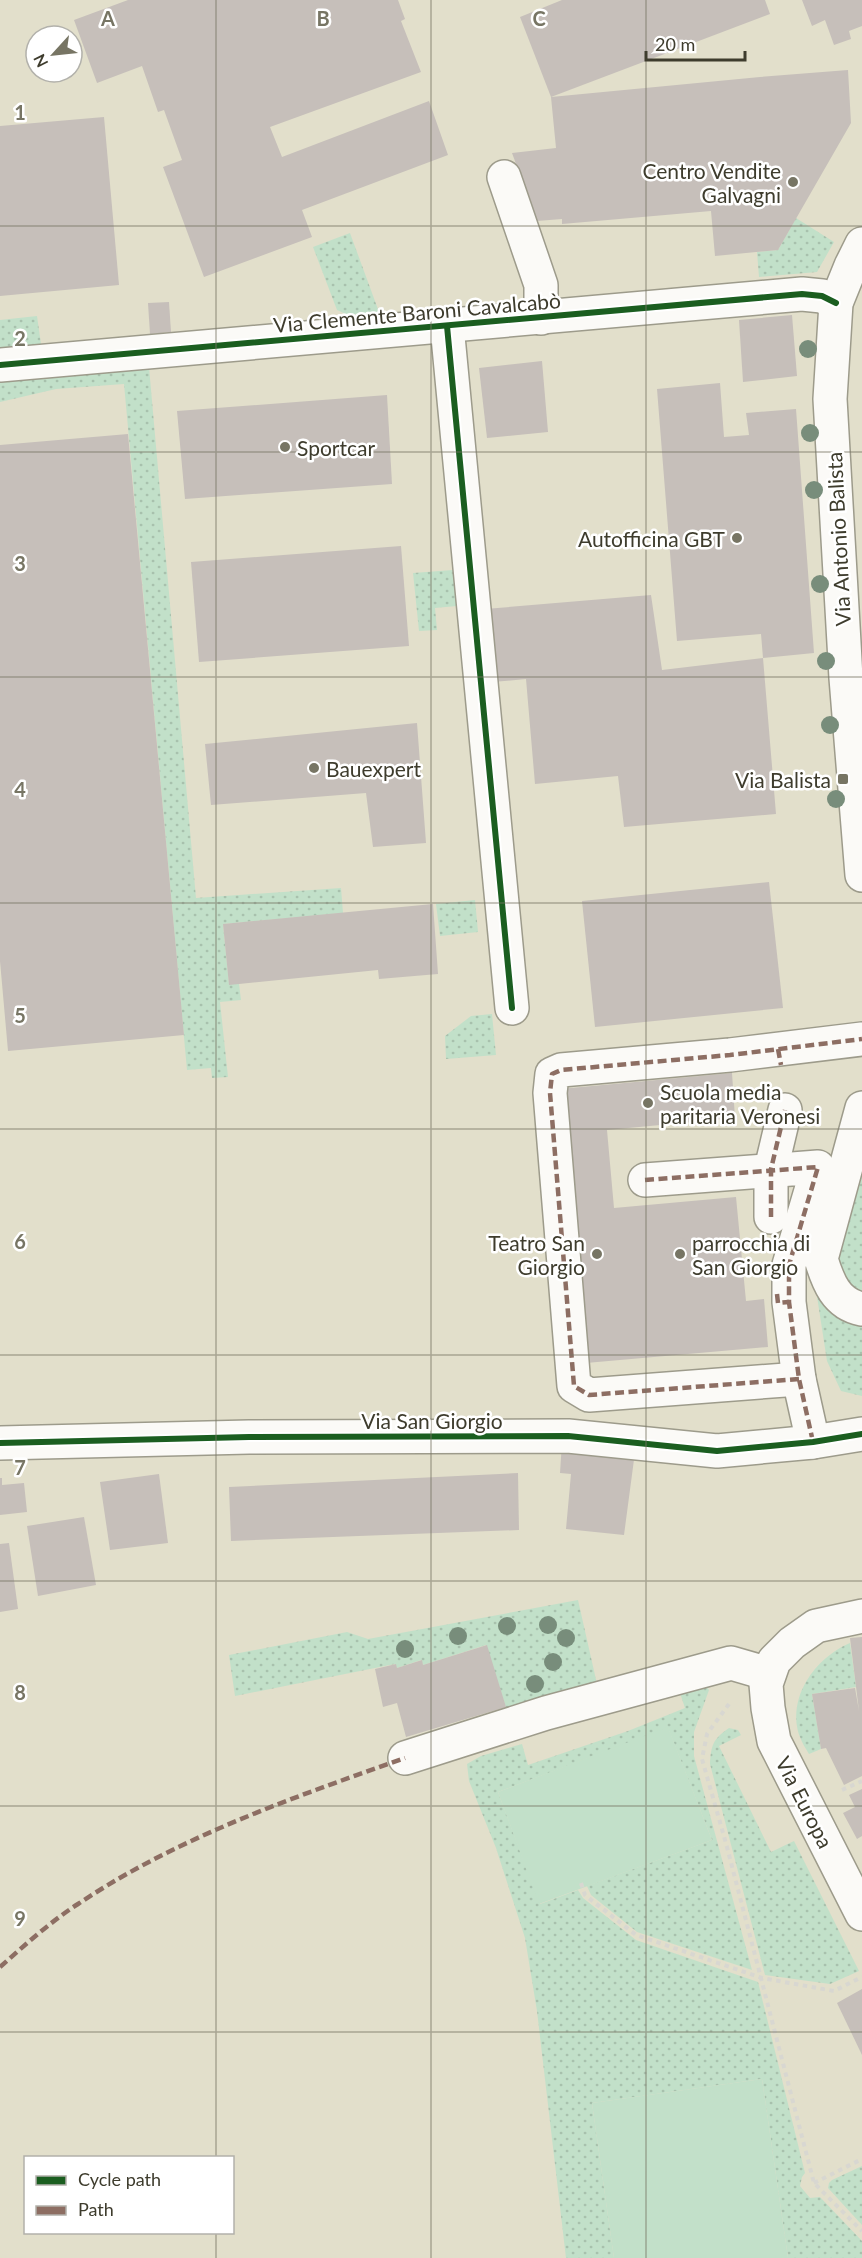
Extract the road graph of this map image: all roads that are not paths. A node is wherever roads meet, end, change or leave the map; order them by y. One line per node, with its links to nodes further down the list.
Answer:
1 (504, 177): 4 (street)
2 (862, 244): 3 (street, Via Antonio Balista)
3 (836, 303): 4 (street, Via Clemente Baroni Cavalcabò); 7 (street, Via Antonio Balista)
4 (542, 318): 5 (street, Via Clemente Baroni Cavalcabò)
5 (447, 327): 6 (street, Via Clemente Baroni Cavalcabò); 8 (street)
6 (0, 365)
7 (861, 858)
8 (512, 1008)
9 (862, 1039): 16 (street)
10 (862, 1108): 15 (street)
11 (785, 1110): 12 (street)
12 (771, 1169): 13 (street); 14 (street); 16 (street)
13 (645, 1179)
14 (771, 1217)
15 (862, 1309)
16 (799, 1379): 18 (street)
17 (862, 1434): 18 (street, Via San Giorgio)
18 (813, 1442): 19 (street, Via San Giorgio)
19 (0, 1443)
20 (862, 1616): 21 (street)
21 (767, 1679): 22 (street); 23 (street, Via Europa)
22 (405, 1758)
23 (862, 1914)

